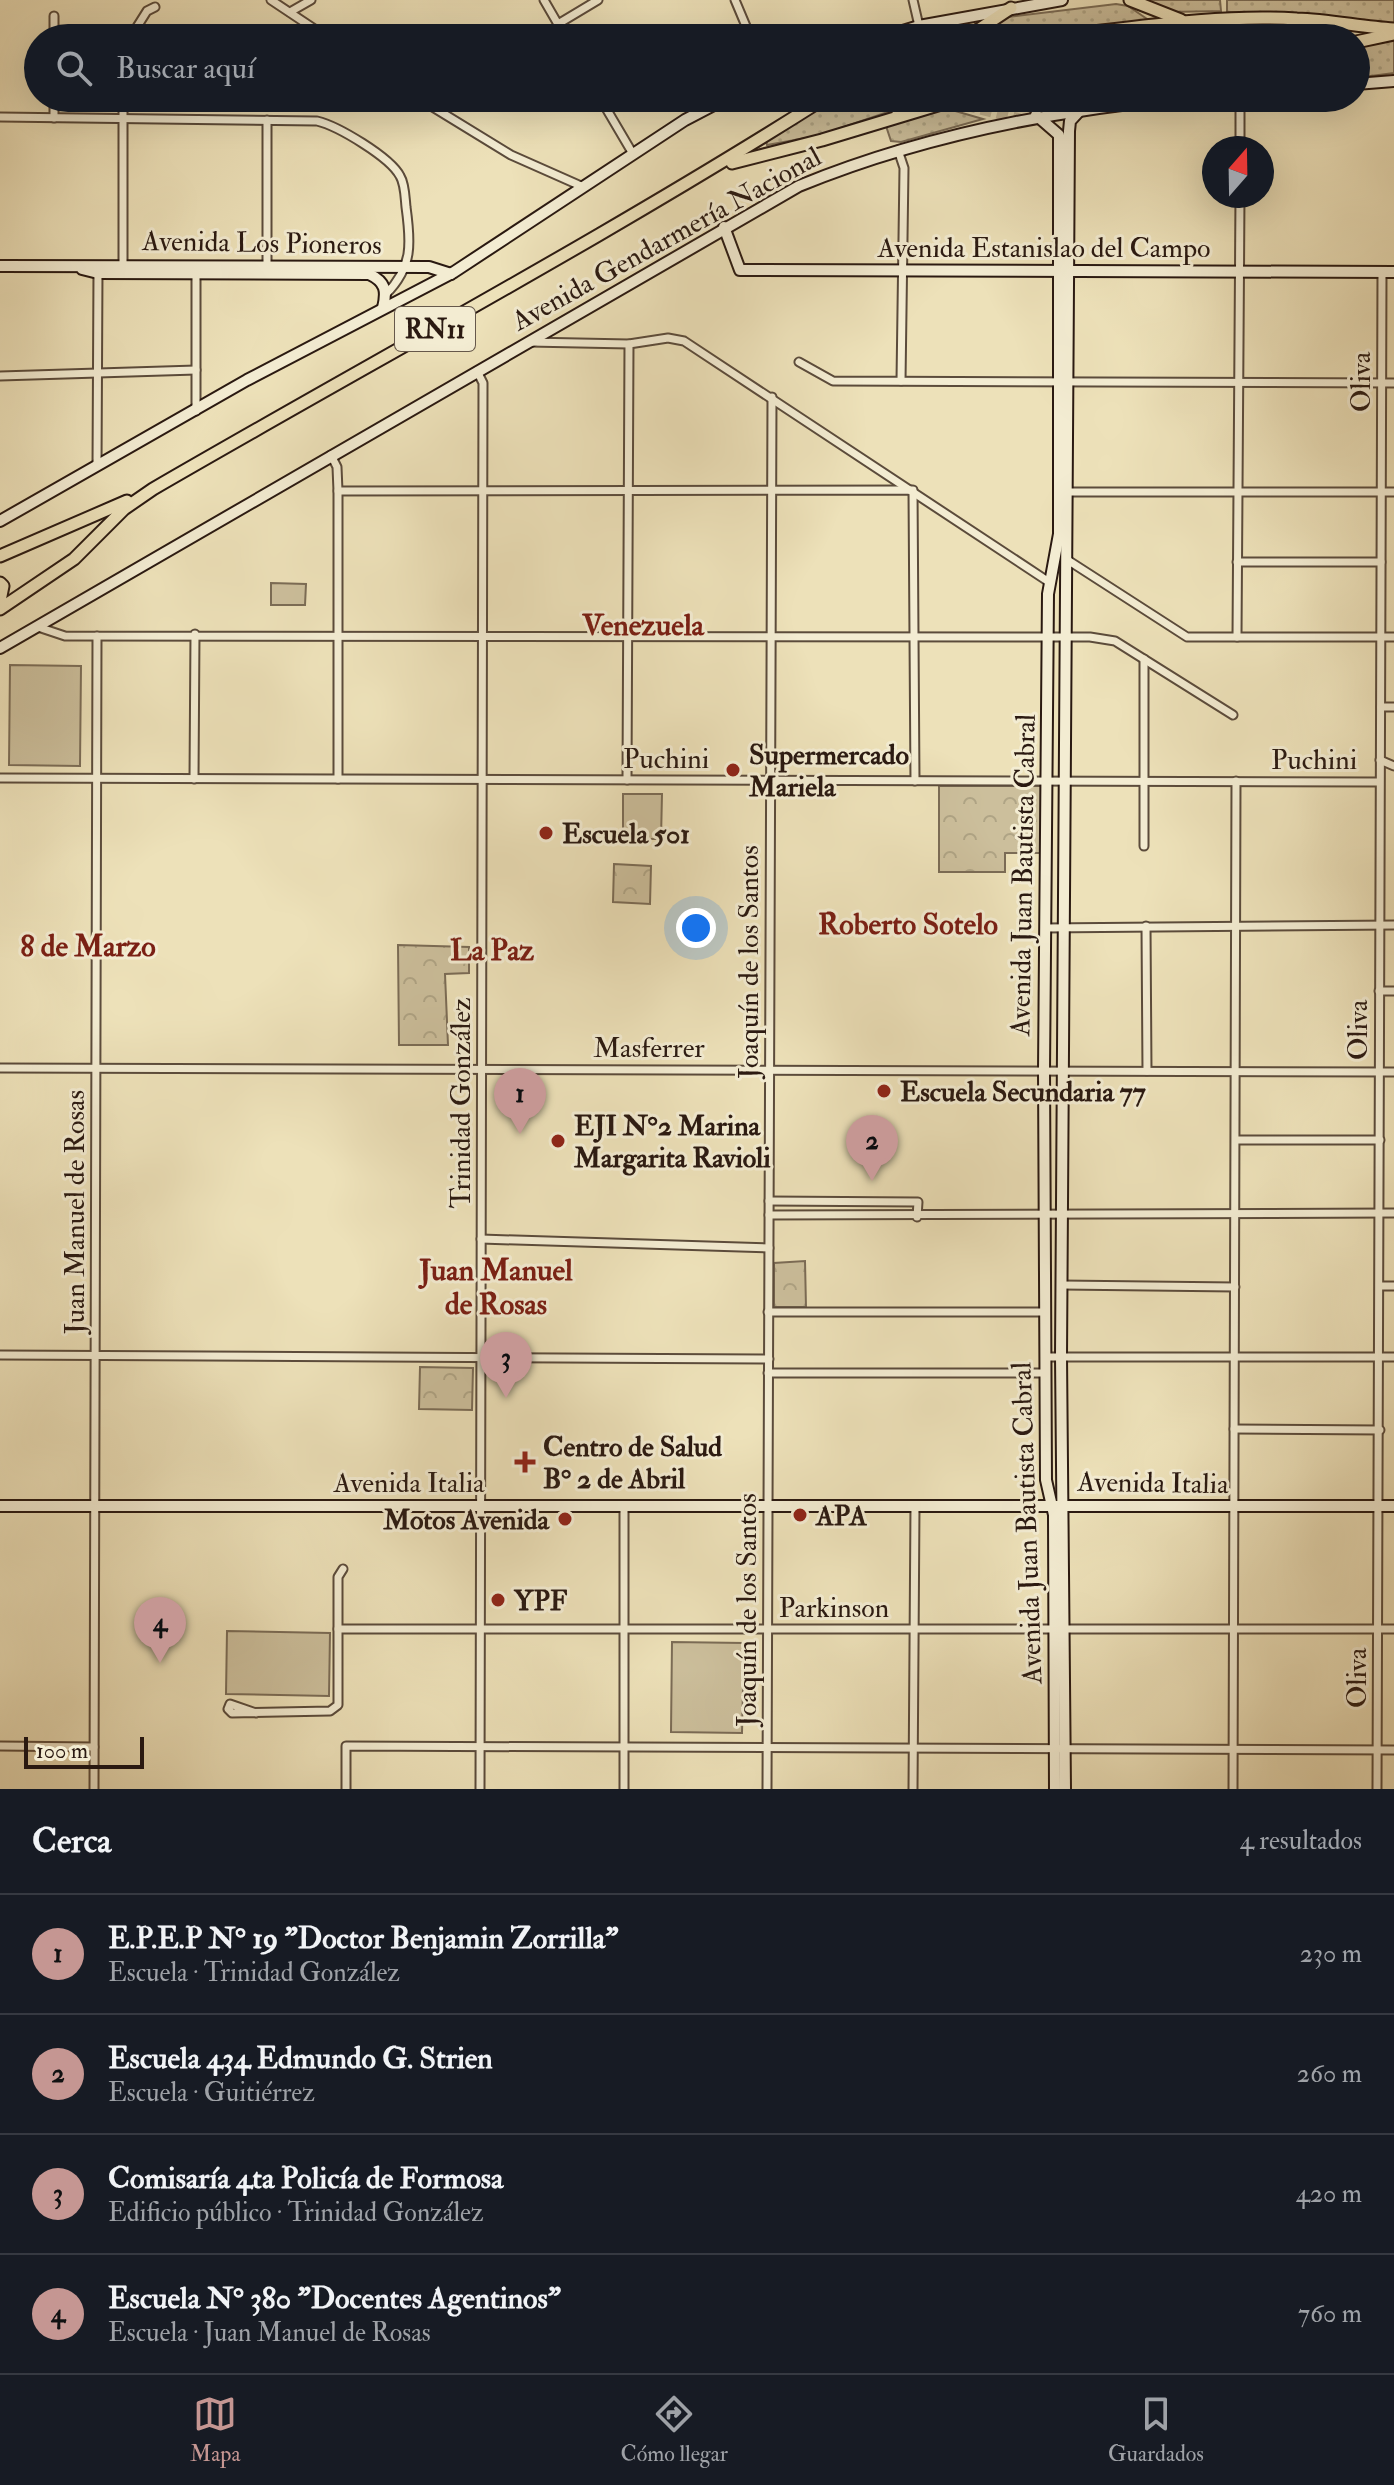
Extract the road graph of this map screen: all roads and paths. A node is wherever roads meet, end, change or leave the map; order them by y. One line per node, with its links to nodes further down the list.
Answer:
1 (271, 0): 11 (street)
2 (311, 0): 11 (street)
3 (544, 0): 18 (street)
4 (598, 0): 18 (street)
5 (735, 0): 19 (street)
6 (913, 0): 20 (street)
7 (1062, 0): 10 (main road)
8 (1130, 0): 14 (highway)
9 (155, 7): 16 (street)
10 (1011, 8): 21 (main road); 22 (highway)
11 (290, 12): 17 (street)
12 (54, 16): 15 (street)
13 (1211, 21): 14 (highway); 24 (highway); 25 (highway)
14 (1190, 22): 23 (highway)
15 (54, 24)
16 (139, 24)
17 (308, 24)
18 (558, 24)
19 (745, 24)
20 (919, 24)
21 (929, 24)
22 (987, 24)
23 (1171, 24)
24 (1214, 24)
25 (1336, 24)
26 (1370, 29): 27 (highway)
27 (1394, 32): 28 (highway)
28 (1370, 38)
29 (1394, 81): 30 (main road)
30 (1370, 83)
31 (54, 112): 45 (street)
32 (123, 112): 46 (street)
33 (441, 112): 52 (street)
34 (608, 112): 50 (street)
35 (700, 112): 50 (main road)
36 (803, 112): 51 (highway, RN11)
37 (910, 112): 42 (highway)
38 (919, 112): 42 (highway, RN11)
39 (1056, 112): 43 (main road, Avenida Gendarmería Nacional)
40 (1078, 112): 62 (main road, Avenida Juan Bautista Cabral)
41 (1240, 112): 48 (street)
42 (916, 113): 51 (highway, RN11)
43 (1036, 115): 49 (main road, Avenida Gendarmería Nacional); 62 (main road, Avenida Juan Bautista Cabral)
44 (0, 117): 45 (street)
45 (54, 118): 46 (street)
46 (123, 120): 47 (street); 55 (street)
47 (267, 120): 57 (street); 60 (street)
48 (1240, 136)
49 (898, 150): 54 (main road, Avenida Gendarmería Nacional); 61 (street)
50 (633, 154): 52 (main road)
51 (716, 168): 84 (highway, RN11)
52 (581, 186): 65 (main road)
53 (1240, 208): 63 (street)
54 (724, 227): 61 (main road, Avenida Estanislao del Campo); 68 (main road, Avenida Gendarmería Nacional)
55 (123, 264): 58 (main road, Avenida Los Pioneros); 59 (main road, Avenida Los Pioneros)
56 (0, 266): 58 (main road, Avenida Los Pioneros)
57 (407, 267): 60 (main road, Avenida Los Pioneros); 65 (main road, Avenida Los Pioneros); 66 (street)
58 (98, 269): 59 (main road, Avenida Los Pioneros); 73 (street)
59 (196, 269): 60 (main road, Avenida Los Pioneros); 71 (street)
60 (267, 270): 66 (main road, Avenida Los Pioneros)
61 (903, 270): 62 (main road, Avenida Estanislao del Campo); 75 (street)
62 (1064, 271): 63 (main road, Avenida Estanislao del Campo); 76 (main road, Avenida Juan Bautista Cabral)
63 (1239, 271): 64 (main road, Avenida Estanislao del Campo); 77 (street)
64 (1388, 272): 78 (street, Oliva)
65 (451, 274): 67 (main road)
66 (386, 294): 67 (main road, Avenida Los Pioneros)
67 (383, 308): 81 (main road)
68 (527, 342): 69 (street); 72 (main road, Avenida Gendarmería Nacional)
69 (629, 344): 80 (street); 88 (street)
70 (799, 362): 75 (street)
71 (196, 370): 73 (street); 81 (street)
72 (477, 371): 82 (main road, Avenida Gendarmería Nacional); 85 (street, Trinidad González)
73 (98, 374): 74 (street); 83 (street)
74 (0, 376)
75 (901, 381): 76 (street)
76 (1064, 382): 77 (street); 90 (main road, Avenida Juan Bautista Cabral)
77 (1239, 382): 78 (street); 91 (street)
78 (1382, 383): 79 (street); 92 (street, Oliva)
79 (1394, 383)
80 (772, 397): 86 (street); 89 (street, Joaquín de los Santos)
81 (196, 411): 83 (main road)
82 (331, 454): 87 (street); 103 (main road, Avenida Gendarmería Nacional)
83 (97, 468): 94 (main road)
84 (153, 489): 95 (highway, RN11); 102 (highway, RN11)
85 (482, 490): 87 (street); 88 (street); 106 (street, Trinidad González)
86 (913, 490): 89 (street); 99 (street); 110 (street)
87 (338, 491): 105 (street)
88 (628, 491): 89 (street); 107 (street)
89 (772, 491): 109 (street, Joaquín de los Santos)
90 (1063, 492): 91 (street); 96 (main road, Avenida Juan Bautista Cabral); 99 (main road, Avenida Juan Bautista Cabral)
91 (1238, 492): 92 (street); 97 (street)
92 (1381, 492): 93 (street); 98 (street, Oliva)
93 (1394, 492)
94 (0, 521)
95 (0, 556)
96 (1066, 559): 112 (main road, Avenida Juan Bautista Cabral); 113 (street)
97 (1237, 562): 98 (street); 113 (street)
98 (1381, 562): 114 (street, Oliva)
99 (1049, 582): 111 (main road, Avenida Juan Bautista Cabral)
100 (0, 583): 101 (highway)
101 (0, 601)
102 (0, 609)
103 (38, 627): 108 (street); 116 (main road, Avenida Gendarmería Nacional)
104 (195, 634): 105 (street); 108 (street); 125 (street)
105 (338, 635): 106 (street); 126 (street)
106 (482, 635): 107 (street); 127 (street, Trinidad González)
107 (627, 635): 109 (street); 128 (street)
108 (97, 636): 124 (street, Juan Manuel de Rosas)
109 (771, 636): 110 (street); 129 (street, Joaquín de los Santos)
110 (914, 636): 111 (street); 130 (street)
111 (1047, 637): 112 (street); 131 (main road, Avenida Juan Bautista Cabral)
112 (1063, 637): 117 (street); 132 (main road, Avenida Juan Bautista Cabral)
113 (1237, 637): 114 (street)
114 (1381, 637): 115 (street); 118 (street, Oliva)
115 (1394, 637)
116 (0, 648)
117 (1144, 659): 120 (street); 133 (street)
118 (1381, 707): 119 (street); 121 (street, Oliva)
119 (1394, 707)
120 (1233, 715)
121 (1380, 760): 122 (street, Puchini); 135 (street, Oliva)
122 (1394, 766)
123 (0, 778): 124 (street, Puchini)
124 (97, 779): 125 (street, Puchini); 146 (street, Juan Manuel de Rosas)
125 (194, 779): 126 (street, Puchini)
126 (338, 779): 127 (street, Puchini)
127 (483, 779): 128 (street, Puchini); 147 (street, Trinidad González)
128 (627, 780): 129 (street, Puchini)
129 (771, 780): 130 (street, Puchini); 148 (street, Joaquín de los Santos)
130 (915, 781): 131 (street, Puchini)
131 (1047, 781): 132 (street, Puchini); 142 (main road, Avenida Juan Bautista Cabral)
132 (1063, 781): 133 (street, Puchini); 140 (main road, Avenida Juan Bautista Cabral)
133 (1145, 781): 134 (street, Puchini); 136 (street)
134 (1236, 781): 135 (street, Puchini); 141 (street)
135 (1379, 782): 137 (street, Oliva)
136 (1144, 846)
137 (1379, 925): 138 (street); 141 (street); 143 (street, Oliva)
138 (1394, 925)
139 (1146, 926): 140 (street); 141 (street); 151 (street)
140 (1062, 927): 142 (street); 150 (main road, Avenida Juan Bautista Cabral)
141 (1237, 927): 152 (street)
142 (1045, 928): 149 (main road, Avenida Juan Bautista Cabral)
143 (1379, 991): 144 (street); 153 (street, Oliva)
144 (1394, 991)
145 (0, 1068): 146 (street, Masferrer)
146 (97, 1068): 147 (street, Masferrer); 176 (street, Juan Manuel de Rosas)
147 (482, 1069): 148 (street, Masferrer); 165 (street, Trinidad González)
148 (770, 1070): 149 (street, Masferrer); 157 (street, Joaquín de los Santos)
149 (1044, 1071): 150 (street, Masferrer); 162 (main road, Avenida Juan Bautista Cabral)
150 (1062, 1071): 151 (street, Masferrer); 163 (main road, Avenida Juan Bautista Cabral)
151 (1147, 1071): 152 (street, Masferrer)
152 (1236, 1071): 153 (street, Masferrer); 155 (street)
153 (1379, 1072): 154 (street, Masferrer); 156 (street, Oliva)
154 (1394, 1072)
155 (1236, 1140): 156 (street); 160 (street)
156 (1380, 1140): 158 (street, Oliva)
157 (769, 1201): 161 (street, Joaquín de los Santos); 164 (street)
158 (1381, 1213): 159 (street); 160 (street); 168 (street, Oliva)
159 (1394, 1213)
160 (1237, 1214): 163 (street); 170 (street)
161 (769, 1215): 164 (street); 166 (street, Joaquín de los Santos)
162 (1045, 1215): 163 (street); 164 (street); 173 (main road, Avenida Juan Bautista Cabral)
163 (1062, 1216): 167 (main road, Avenida Juan Bautista Cabral)
164 (917, 1217)
165 (481, 1239): 166 (street); 183 (street, Trinidad González)
166 (769, 1248): 171 (street, Joaquín de los Santos)
167 (1062, 1285): 170 (street); 178 (main road, Avenida Juan Bautista Cabral)
168 (1381, 1286): 169 (street); 180 (street, Oliva)
169 (1394, 1286)
170 (1235, 1287): 179 (street)
171 (768, 1312): 172 (street); 182 (street, Joaquín de los Santos)
172 (804, 1312): 173 (street); 174 (street)
173 (1045, 1312): 177 (main road, Avenida Juan Bautista Cabral)
174 (804, 1322)
175 (0, 1355): 176 (street)
176 (96, 1356): 183 (street); 191 (street, Juan Manuel de Rosas)
177 (1045, 1357): 178 (street); 185 (main road, Avenida Juan Bautista Cabral)
178 (1061, 1357): 179 (street); 189 (main road, Avenida Juan Bautista Cabral)
179 (1236, 1357): 180 (street); 186 (street)
180 (1381, 1357): 181 (street); 187 (street, Oliva)
181 (1394, 1357)
182 (769, 1359): 183 (street); 184 (street, Joaquín de los Santos)
183 (481, 1360): 192 (street, Trinidad González)
184 (768, 1373): 185 (street); 188 (street, Joaquín de los Santos)
185 (1045, 1373): 189 (main road, Avenida Juan Bautista Cabral)
186 (1234, 1429): 187 (street); 197 (street)
187 (1380, 1430): 195 (street, Oliva)
188 (768, 1505): 193 (main road, Avenida Italia); 194 (main road, Avenida Italia); 202 (street, Joaquín de los Santos)
189 (1058, 1505): 194 (main road, Avenida Italia); 197 (main road, Avenida Italia); 199 (main road, Avenida Juan Bautista Cabral)
190 (0, 1506): 191 (main road, Avenida Italia)
191 (95, 1506): 192 (main road, Avenida Italia); 210 (street, Juan Manuel de Rosas)
192 (481, 1506): 193 (main road, Avenida Italia); 207 (street, Trinidad González)
193 (624, 1506): 201 (street)
194 (915, 1506): 203 (street)
195 (1378, 1506): 196 (main road, Avenida Italia); 197 (main road, Avenida Italia); 204 (street, Oliva)
196 (1394, 1506)
197 (1234, 1507): 206 (street)
198 (343, 1569): 200 (street)
199 (1060, 1628): 203 (street, Parkinson); 206 (street, Parkinson); 214 (main road, Avenida Juan Bautista Cabral)
200 (338, 1629): 207 (street, Parkinson); 208 (street)
201 (624, 1629): 202 (street, Parkinson); 207 (street, Parkinson); 212 (street)
202 (769, 1629): 203 (street, Parkinson); 213 (street, Joaquín de los Santos)
203 (911, 1629): 215 (street)
204 (1378, 1629): 205 (street, Parkinson); 206 (street, Parkinson); 217 (street, Oliva)
205 (1394, 1629)
206 (1233, 1630): 216 (street)
207 (482, 1631): 211 (street, Trinidad González)
208 (256, 1713)
209 (0, 1746): 210 (street)
210 (94, 1747): 219 (street, Juan Manuel de Rosas)
211 (480, 1747): 212 (street); 220 (street); 221 (street, Trinidad González)
212 (624, 1747): 213 (street); 222 (street)
213 (767, 1748): 215 (street); 223 (street, Joaquín de los Santos)
214 (1060, 1748): 215 (street); 216 (street); 225 (main road, Avenida Juan Bautista Cabral); 226 (main road, Avenida Juan Bautista Cabral)
215 (913, 1749): 224 (street)
216 (1233, 1749): 217 (street); 227 (street)
217 (1378, 1750): 218 (street); 228 (street, Oliva)
218 (1394, 1750)
219 (94, 1789)
220 (346, 1789)
221 (480, 1789)
222 (624, 1789)
223 (767, 1789)
224 (913, 1789)
225 (1055, 1789)
226 (1065, 1789)
227 (1233, 1789)
228 (1377, 1789)

